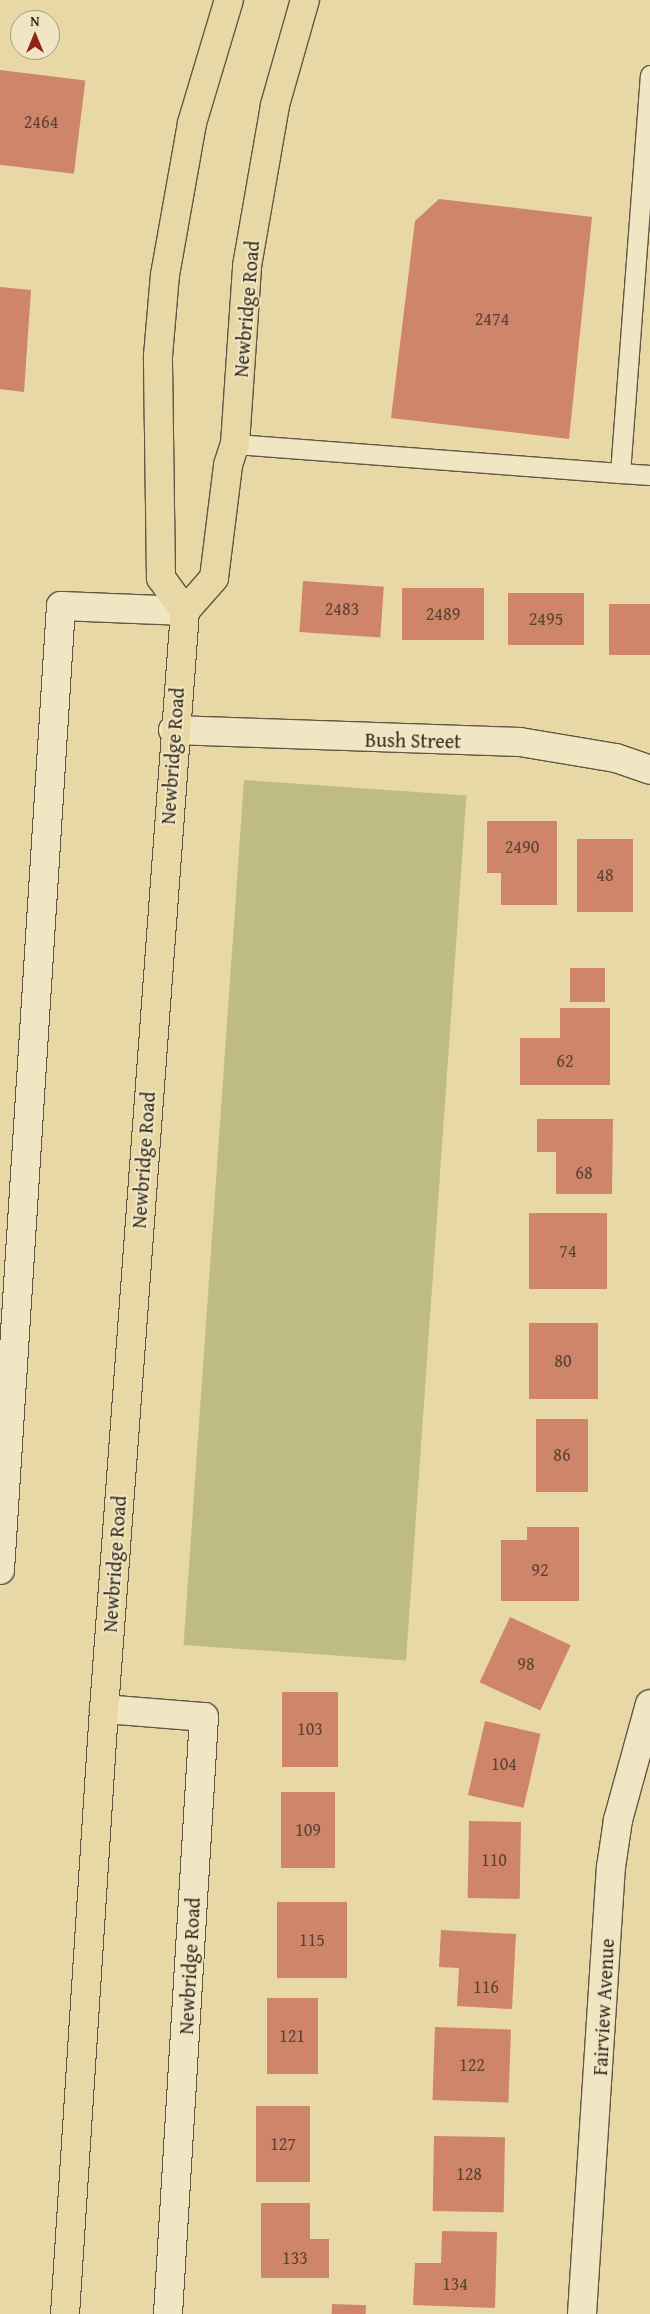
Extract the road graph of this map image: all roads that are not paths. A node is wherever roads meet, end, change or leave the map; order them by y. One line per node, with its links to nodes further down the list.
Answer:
1 (229, 0): 8 (main road)
2 (305, 0): 5 (main road, Newbridge Road)
3 (650, 75): 4 (lane)
4 (643, 264): 6 (lane)
5 (235, 444): 6 (lane); 8 (main road, Newbridge Road)
6 (620, 473): 7 (lane)
7 (650, 474)
8 (185, 610): 9 (main road, Newbridge Road); 11 (street)
9 (174, 730): 10 (street, Bush Street); 13 (main road, Newbridge Road)
10 (650, 770)
11 (0, 1570)
12 (650, 1704): 16 (street, Fairview Avenue)
13 (104, 1709): 14 (main road, Newbridge Road); 15 (street, Newbridge Road)
14 (65, 2314)
15 (168, 2314)
16 (582, 2314)

